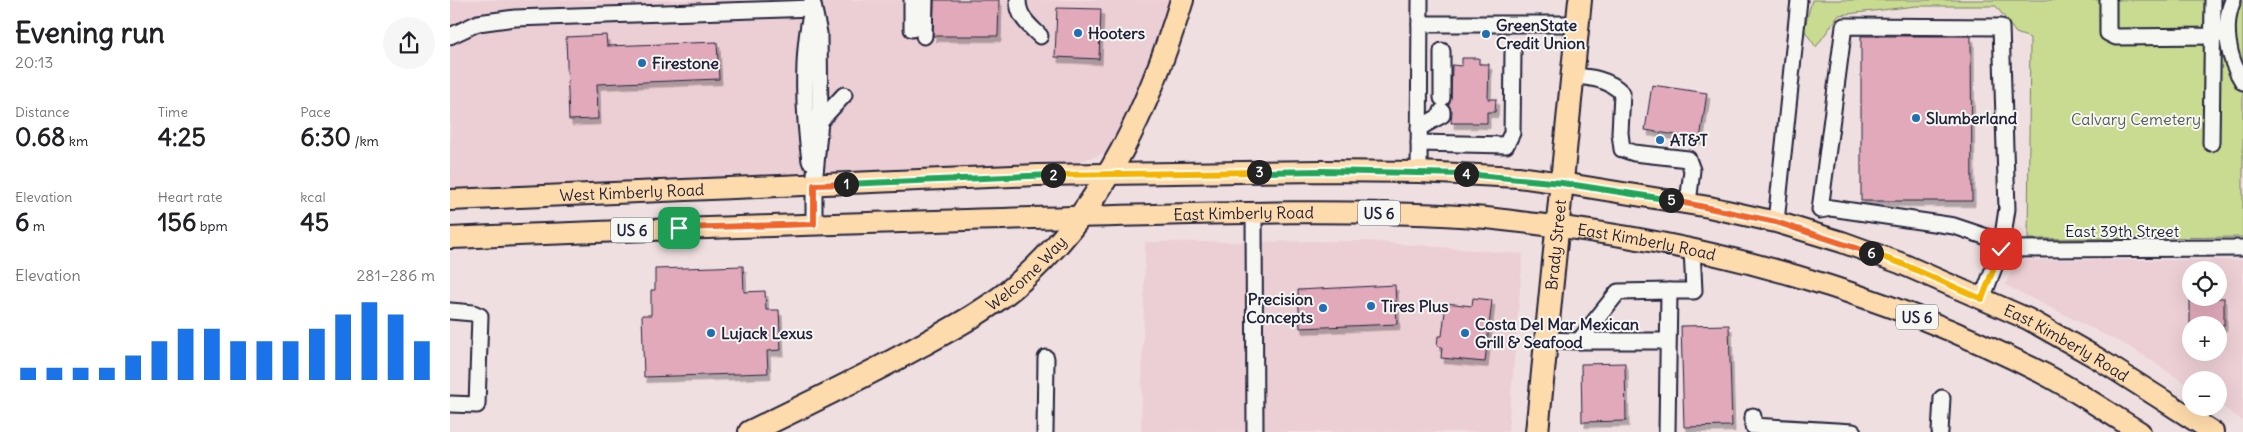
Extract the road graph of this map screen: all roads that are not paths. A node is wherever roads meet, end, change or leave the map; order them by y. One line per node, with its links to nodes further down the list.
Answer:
1 (903, 0): 16 (street)
2 (912, 0): 16 (street)
3 (919, 0): 16 (street)
4 (925, 0): 16 (street)
5 (1018, 0): 19 (street)
6 (1182, 0): 30 (highway, Welcome Way)
7 (1420, 0): 14 (street)
8 (1580, 0): 15 (highway, Brady Street)
9 (1800, 0): 37 (street)
10 (2108, 0): 17 (street)
11 (2213, 0): 17 (street)
12 (2234, 0): 17 (street)
13 (812, 4): 18 (street); 25 (street); 32 (street)
14 (1420, 24): 15 (street); 26 (street)
15 (1578, 24): 22 (highway, Brady Street)
16 (914, 31)
17 (2220, 34): 23 (street); 28 (street)
18 (450, 36)
19 (1040, 36)
20 (1442, 51): 26 (street)
21 (1513, 52): 27 (street)
22 (1572, 76): 31 (highway, Brady Street); 34 (street)
23 (2243, 82)
24 (844, 95): 25 (street)
25 (820, 121): 32 (street)
26 (1419, 128): 27 (street)
27 (1419, 143): 29 (street)
28 (2211, 144)
29 (1419, 172): 30 (main road, East Kimberly Road / US 6); 31 (main road, East Kimberly Road / US 6)
30 (1109, 175): 32 (main road, East Kimberly Road / US 6); 36 (highway, Welcome Way)
31 (1562, 183): 34 (main road, East Kimberly Road / US 6); 39 (highway, Brady Street)
32 (814, 185): 33 (main road, West Kimberly Road / US 6); 38 (street)
33 (450, 200)
34 (1688, 203): 37 (main road, East Kimberly Road / US 6)
35 (1254, 214): 36 (main road, East Kimberly Road / US 6); 39 (main road, East Kimberly Road / US 6); 56 (street)
36 (1080, 217): 38 (main road, East Kimberly Road / US 6); 54 (highway, Welcome Way)
37 (1776, 222): 45 (main road, East Kimberly Road / US 6)
38 (814, 224): 40 (main road, US 6)
39 (1557, 227): 43 (main road, East Kimberly Road / US 6); 47 (highway, Brady Street)
40 (450, 238)
41 (2002, 246): 41 (street, East 39th Street); 42 (street, East 39th Street); 45 (street)
42 (2243, 248)
43 (1692, 249): 44 (street); 61 (main road, East Kimberly Road / US 6)
44 (1669, 291): 48 (street); 49 (street)
45 (1982, 299): 62 (main road, East Kimberly Road / US 6)
46 (450, 311): 52 (street)
47 (1545, 340): 48 (street); 57 (highway, Brady Street)
48 (1579, 340): 49 (street)
49 (1667, 341): 58 (street)
50 (1046, 358): 55 (street)
51 (1942, 398): 60 (street)
52 (450, 404)
53 (1753, 416): 59 (street)
54 (750, 432)
55 (1045, 432)
56 (1254, 432)
57 (1536, 432)
58 (1667, 432)
59 (1853, 432)
60 (1940, 432)
61 (2140, 432)
62 (2214, 432)

